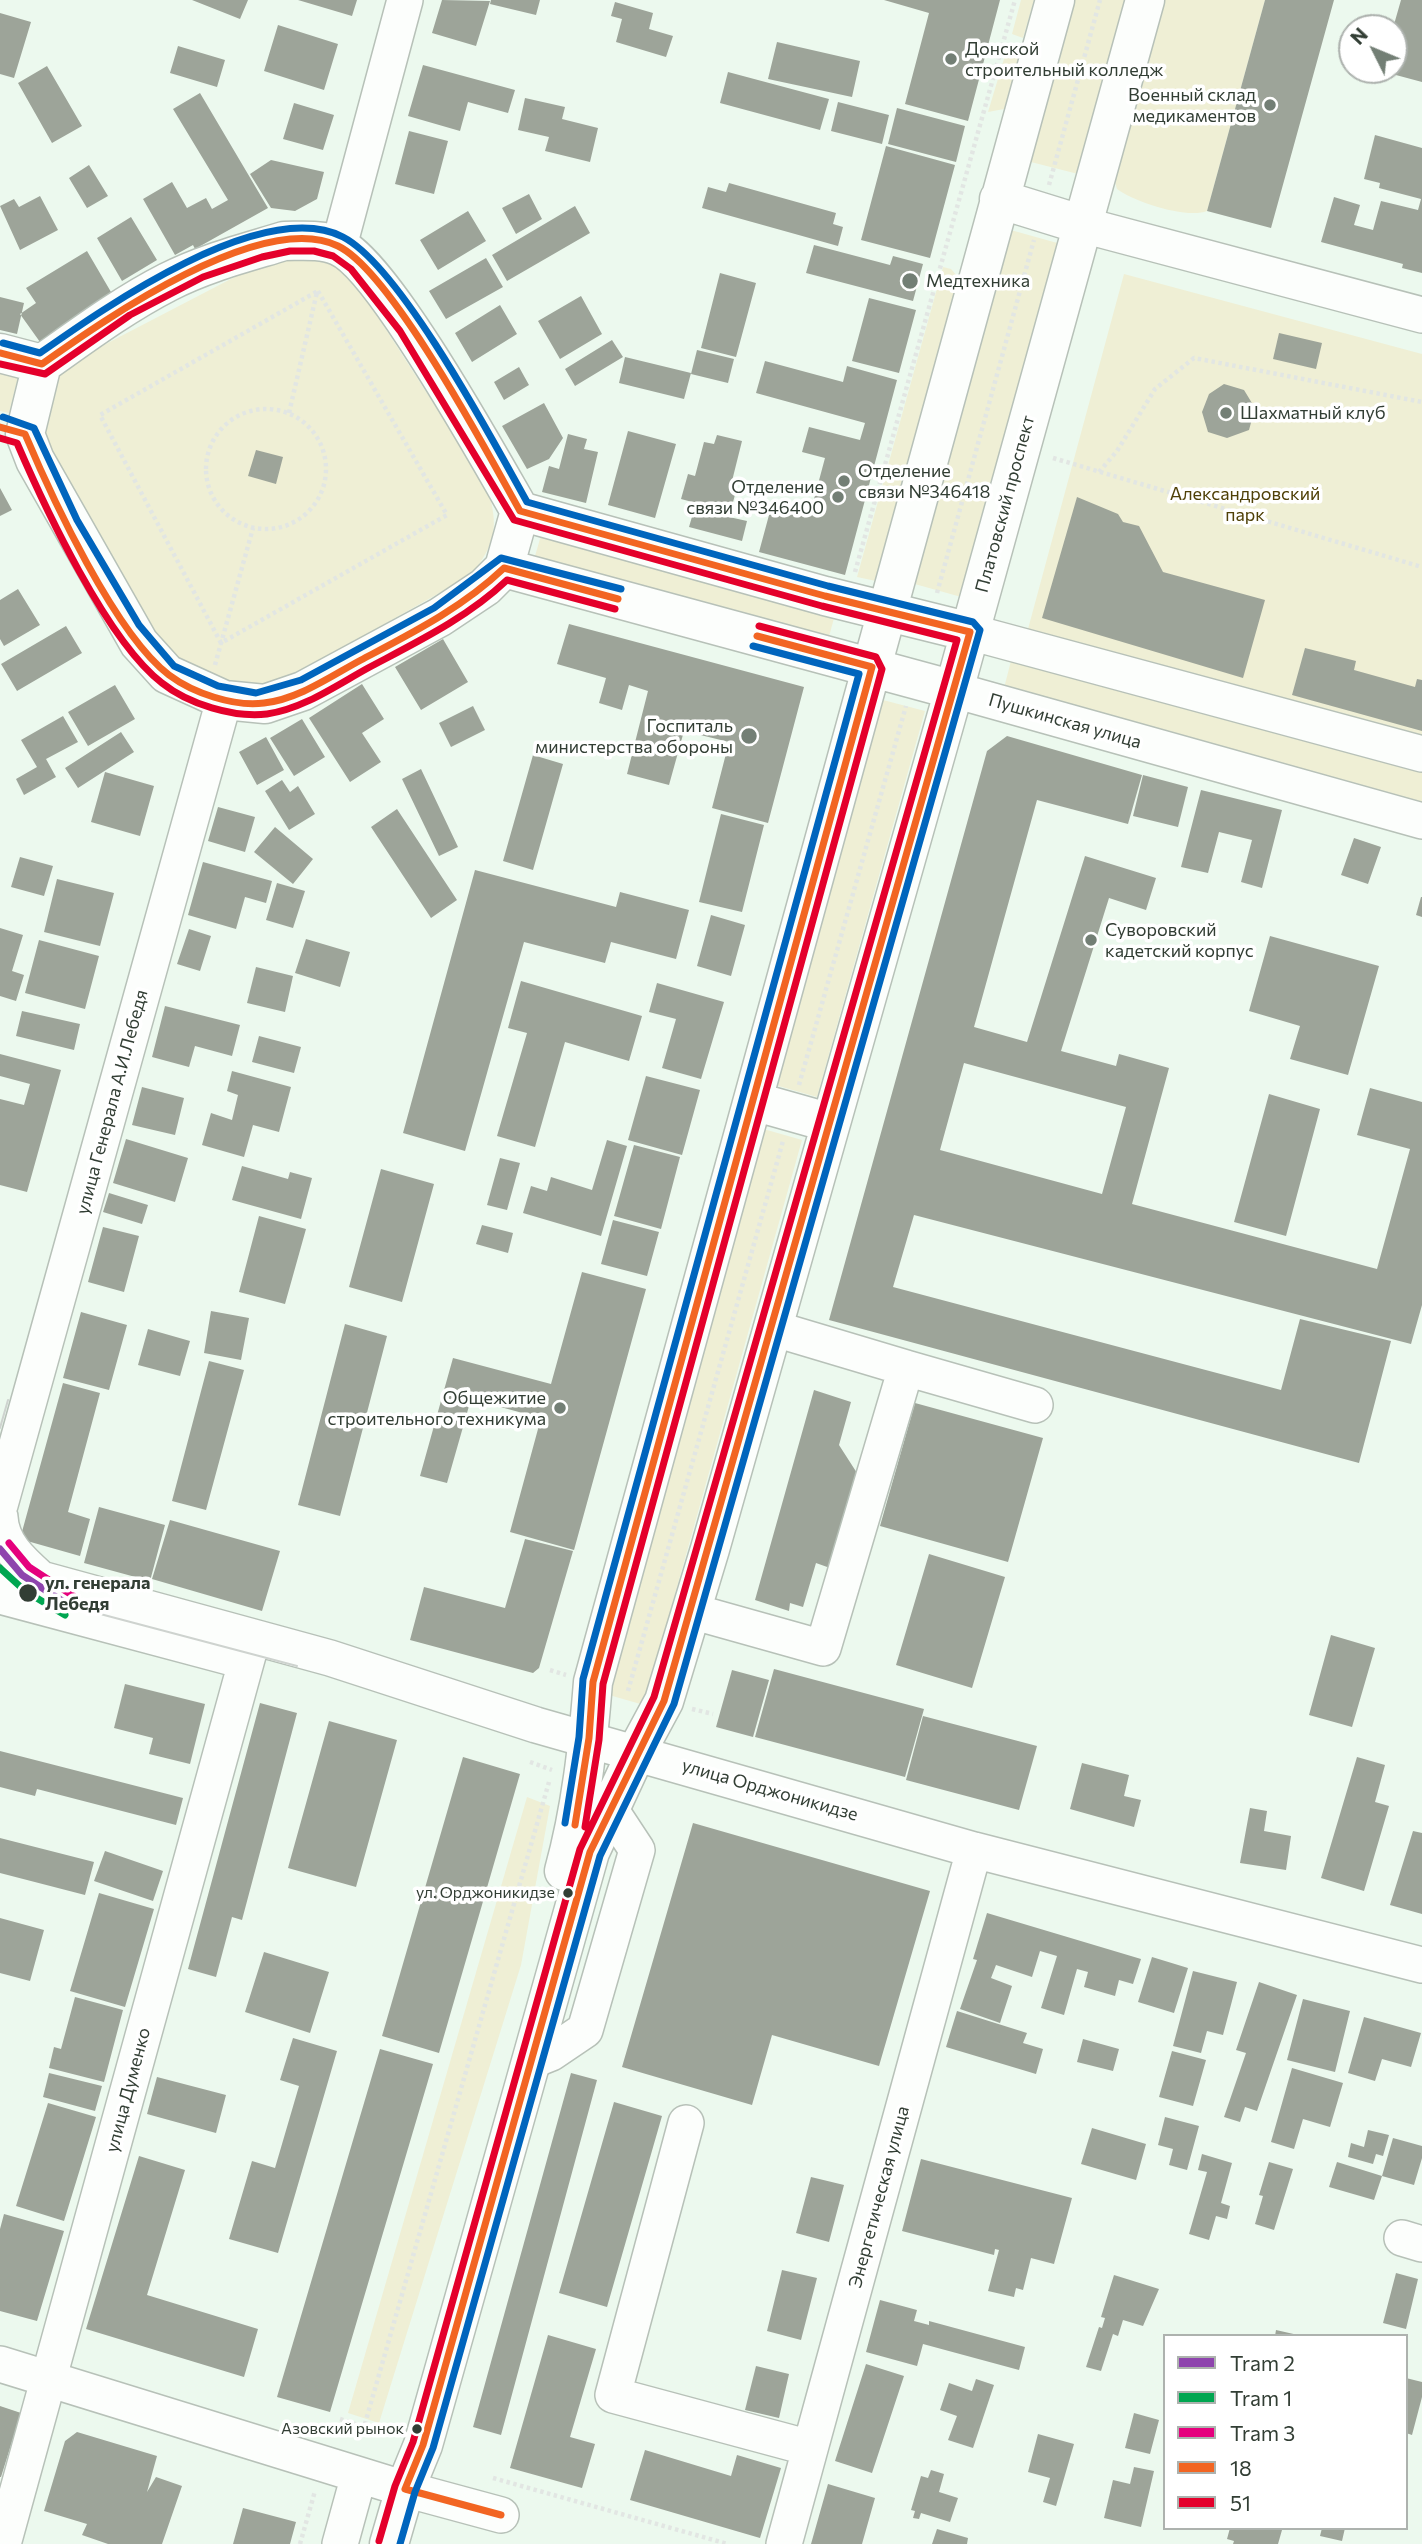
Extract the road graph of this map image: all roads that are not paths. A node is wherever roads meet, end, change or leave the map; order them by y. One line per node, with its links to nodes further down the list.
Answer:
1 (405, 0): 6 (street)
2 (1055, 0): 4 (main road, Платовский проспект)
3 (1145, 0): 5 (main road, Платовский проспект)
4 (999, 199): 5 (main road); 13 (main road, Платовский проспект)
5 (1083, 225): 7 (street); 14 (main road, Платовский проспект)
6 (339, 247): 9 (main road); 11 (main road)
7 (1422, 315)
8 (0, 353): 9 (main road)
9 (43, 364): 10 (main road)
10 (12, 430): 17 (main road)
11 (520, 511): 12 (main road); 13 (main road)
12 (504, 568): 15 (main road, Пушкинская улица); 17 (main road)
13 (886, 612): 14 (main road); 15 (main road, Платовский проспект)
14 (970, 632): 16 (main road, Платовский проспект); 18 (street)
15 (872, 667): 16 (main road, Пушкинская улица); 20 (main road, Платовский проспект)
16 (954, 690): 19 (street, Пушкинская улица); 21 (main road, Платовский проспект)
17 (224, 699): 25 (street, улица Генерала А.И.Лебедя)
18 (1422, 754)
19 (1422, 821)
20 (752, 1101): 21 (main road); 32 (main road, Платовский проспект)
21 (831, 1123): 22 (main road, Платовский проспект)
22 (772, 1328): 23 (street); 30 (main road, Платовский проспект)
23 (905, 1368): 24 (street); 30 (street)
24 (1035, 1405)
25 (0, 1506)
26 (0, 1517): 27 (street)
27 (41, 1579): 28 (street, улица Орджоникидзе); 31 (street, улица Орджоникидзе)
28 (0, 1585)
29 (0, 1596): 31 (street, улица Орджоникидзе)
30 (691, 1611): 33 (main road, Платовский проспект)
31 (248, 1649): 32 (street, улица Орджоникидзе); 38 (street, улица Думенко)
32 (589, 1738): 33 (street, улица Орджоникидзе); 41 (main road, Платовский проспект)
33 (636, 1751): 34 (street, улица Орджоникидзе); 41 (main road, Платовский проспект)
34 (974, 1850): 35 (street, улица Орджоникидзе); 39 (street, Энергетическая улица)
35 (1422, 1965)
36 (686, 2123): 39 (street)
37 (0, 2364): 38 (street)
38 (50, 2378): 40 (street); 43 (street, улица Думенко)
39 (810, 2448): 47 (street, Энергетическая улица)
40 (359, 2475): 41 (street); 44 (street)
41 (405, 2489): 42 (street); 45 (main road, Платовский проспект); 46 (street)
42 (501, 2515)
43 (3, 2544)
44 (340, 2544)
45 (389, 2544)
46 (406, 2544)
47 (784, 2544)

